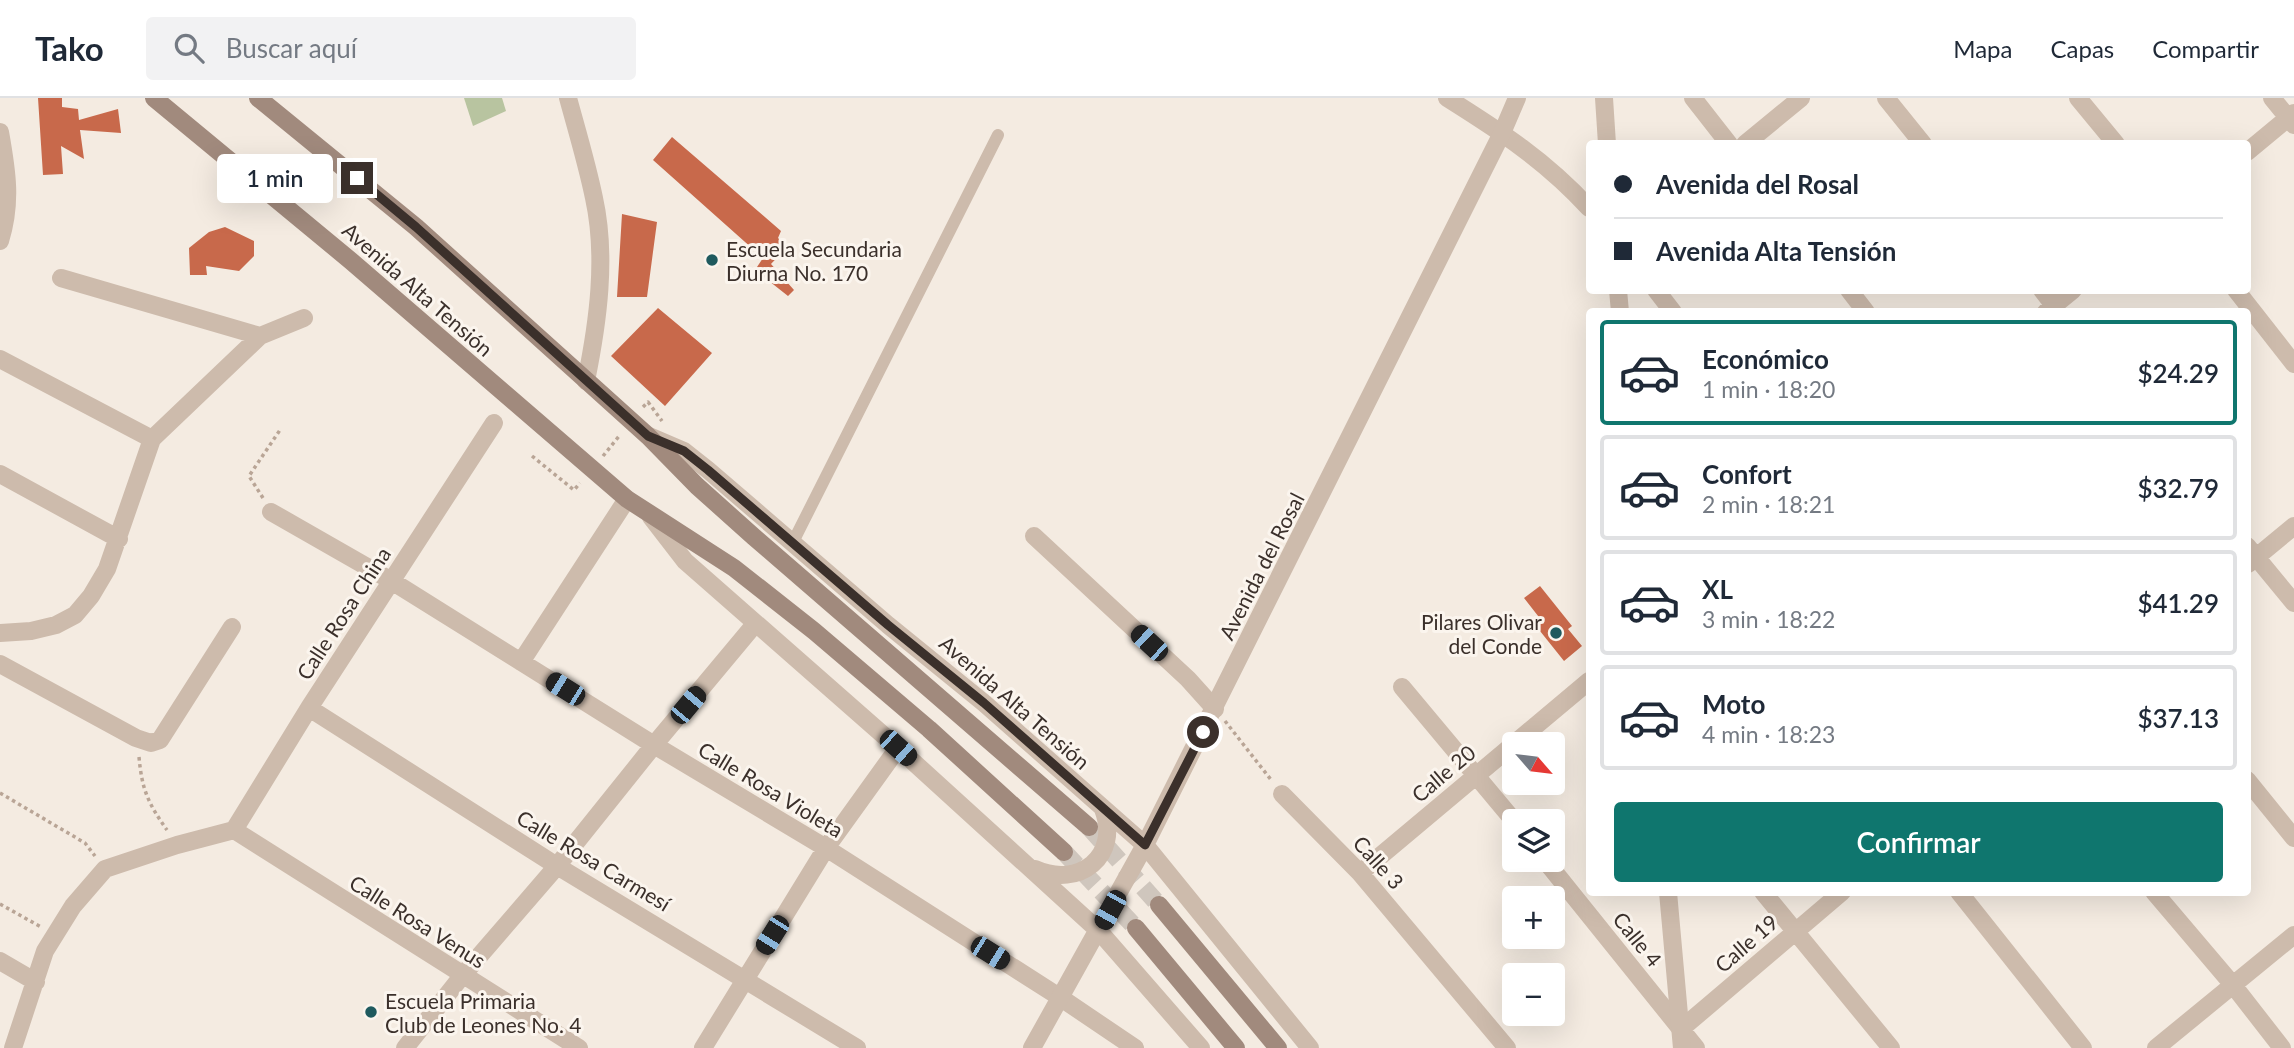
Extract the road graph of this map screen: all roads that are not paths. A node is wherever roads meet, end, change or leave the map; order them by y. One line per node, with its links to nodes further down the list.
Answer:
1 (154, 98): 43 (main road, Avenida Alta Tensión)
2 (258, 98): 38 (main road, Avenida Alta Tensión)
3 (568, 98): 38 (street)
4 (1447, 98): 14 (street)
5 (1517, 98): 14 (street, Avenida del Rosal)
6 (1604, 98): 16 (street)
7 (1693, 98): 17 (street)
8 (1801, 98): 18 (street)
9 (1885, 98): 19 (street)
10 (2078, 98): 20 (street)
11 (2272, 98): 12 (street)
12 (2292, 119): 21 (street)
13 (0, 132): 23 (street)
14 (1503, 132): 22 (street); 62 (street, Avenida del Rosal)
15 (998, 135): 49 (lane)
16 (1607, 140)
17 (1726, 140)
18 (1750, 140)
19 (1920, 140)
20 (2113, 140)
21 (2251, 149)
22 (1586, 205)
23 (0, 242)
24 (61, 278): 35 (street)
25 (1659, 294): 29 (street)
26 (1852, 294): 30 (street)
27 (2069, 294): 31 (street)
28 (2239, 294): 32 (street)
29 (1670, 308)
30 (1863, 308)
31 (2054, 308)
32 (2250, 308)
33 (2251, 309): 37 (street)
34 (304, 318): 35 (street)
35 (260, 336): 41 (street)
36 (0, 359): 41 (street)
37 (2294, 364)
38 (586, 381): 40 (main road, Avenida Alta Tensión)
39 (494, 423): 52 (street, Calle Rosa China)
40 (648, 436): 49 (street, Avenida Alta Tensión); 70 (main road, Avenida Alta Tensión)
41 (152, 439): 48 (street)
42 (0, 474): 48 (street)
43 (628, 499): 45 (main road, Avenida Alta Tensión); 57 (street)
44 (271, 512): 52 (street, Calle Rosa Violeta)
45 (651, 517): 54 (street, Avenida Alta Tensión); 75 (main road, Avenida Alta Tensión)
46 (2294, 526): 50 (street)
47 (1034, 536): 62 (street)
48 (119, 539): 56 (street)
49 (793, 542): 68 (street, Avenida Alta Tensión)
50 (2251, 555)
51 (2251, 557): 53 (street)
52 (390, 580): 57 (street, Calle Rosa Violeta); 61 (street, Calle Rosa China)
53 (2294, 603)
54 (755, 624): 63 (street); 64 (street, Avenida Alta Tensión)
55 (232, 627): 58 (street)
56 (0, 633)
57 (521, 662): 63 (street, Calle Rosa Violeta)
58 (0, 664)
59 (1586, 683): 65 (street, Calle 20)
60 (1402, 687): 65 (street)
61 (309, 708): 71 (street, Calle Rosa China); 76 (street, Calle Rosa Carmesí)
62 (1215, 709): 73 (street, Avenida del Rosal)
63 (654, 745): 74 (street, Calle Rosa Violeta); 76 (street)
64 (898, 748): 74 (street); 77 (street, Avenida Alta Tensión)
65 (1476, 775): 69 (street); 79 (street, Calle 20)
66 (2251, 785): 72 (street)
67 (1282, 794): 79 (street, Calle 3)
68 (1103, 809): 73 (street, Avenida Alta Tensión); 77 (street)
69 (1504, 809)
70 (1088, 827)
71 (234, 830): 91 (street, Calle Rosa Venus); 93 (street)
72 (2294, 838)
73 (1145, 845): 87 (street, Avenida del Rosal); 107 (street, Avenida Alta Tensión)
74 (826, 848): 92 (street); 95 (street, Calle Rosa Violeta)
75 (1064, 852)
76 (557, 866): 91 (street); 92 (street, Calle Rosa Carmesí)
77 (1029, 866): 87 (street, Avenida Alta Tensión)
78 (1554, 872): 96 (street, Calle 4)
79 (1360, 873): 108 (street, Calle 3)
80 (1668, 896): 96 (street)
81 (1766, 896): 88 (street)
82 (1837, 896): 88 (street, Calle 19)
83 (1962, 896): 112 (street)
84 (2157, 896): 94 (street)
85 (1159, 905): 106 (main road)
86 (1136, 928): 105 (main road)
87 (1099, 931): 95 (street, Avenida del Rosal); 104 (street, Avenida Alta Tensión)
88 (1795, 931): 96 (street, Calle 19); 111 (street)
89 (2294, 935): 94 (street)
90 (0, 961): 93 (street)
91 (463, 976): 98 (street); 99 (street, Calle Rosa Venus)
92 (745, 978): 100 (street); 101 (street, Calle Rosa Carmesí)
93 (36, 982): 97 (street)
94 (2233, 985): 113 (street); 114 (street)
95 (1061, 998): 102 (street, Avenida del Rosal); 103 (street, Calle Rosa Violeta)
96 (1681, 1029): 109 (street); 110 (street, Calle 4)
97 (13, 1048)
98 (405, 1048)
99 (579, 1048)
100 (703, 1048)
101 (858, 1048)
102 (1032, 1048)
103 (1135, 1048)
104 (1201, 1048)
105 (1236, 1048)
106 (1278, 1048)
107 (1310, 1048)
108 (1507, 1048)
109 (1682, 1048)
110 (1696, 1048)
111 (1891, 1048)
112 (2083, 1048)
113 (2156, 1048)
114 (2282, 1048)

